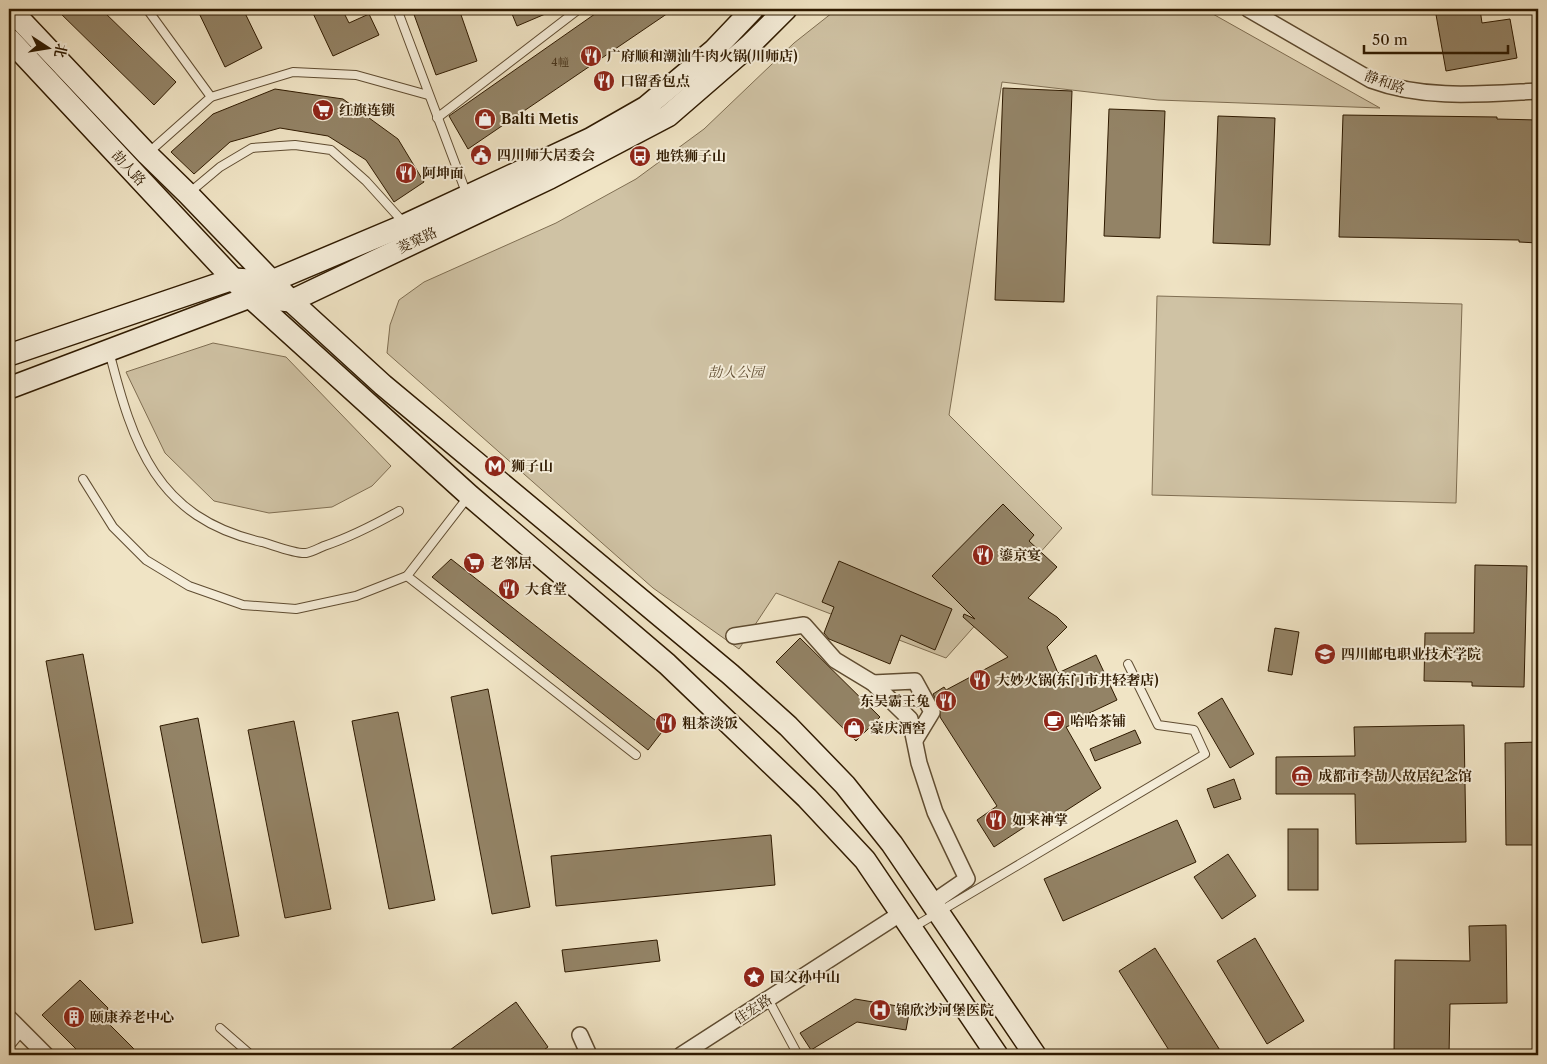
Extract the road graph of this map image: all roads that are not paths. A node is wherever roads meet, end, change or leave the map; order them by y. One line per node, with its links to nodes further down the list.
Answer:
1 (10, 9): 13 (street)
2 (147, 9): 11 (lane)
3 (397, 9): 10 (lane)
4 (579, 9): 12 (lane)
5 (754, 9): 15 (street, 菱窠路)
6 (786, 9): 20 (street, 菱窠路)
7 (1248, 9): 9 (street, 静和路)
8 (9, 38): 17 (street, 劼人路)
9 (1538, 91)
10 (428, 94): 11 (lane); 12 (lane)
11 (211, 97): 13 (lane)
12 (437, 118): 15 (lane)
13 (147, 154): 14 (street)
14 (188, 194): 16 (lane); 18 (street)
15 (467, 195): 16 (street, 菱窠路)
16 (405, 225): 18 (street, 菱窠路)
17 (233, 279): 18 (street, 菱窠路); 19 (street, 劼人路); 22 (street, 菱窠路)
18 (272, 280): 20 (street)
19 (250, 297): 20 (street, 菱窠路); 21 (street, 菱窠路); 25 (street, 劼人路)
20 (291, 300): 33 (street)
21 (108, 351): 23 (street, 菱窠路); 26 (lane)
22 (9, 355)
23 (9, 388)
24 (83, 479): 27 (lane)
25 (470, 496): 27 (lane); 34 (street, 劼人路)
26 (399, 511)
27 (407, 576): 32 (lane)
28 (734, 636): 30 (street)
29 (1128, 664): 33 (lane)
30 (874, 683): 31 (street); 31 (street)
31 (914, 740): 33 (street)
32 (636, 755)
33 (935, 908): 34 (lane); 47 (street)
34 (905, 922): 35 (street, 佳宏路); 46 (street, 劼人路)
35 (768, 999): 44 (street, 佳宏路); 45 (lane)
36 (9, 1018): 38 (street)
37 (220, 1028): 42 (lane)
38 (22, 1031): 40 (lane); 41 (street)
39 (580, 1035): 43 (street)
40 (9, 1047)
41 (46, 1055)
42 (251, 1055)
43 (589, 1055)
44 (681, 1055)
45 (798, 1055)
46 (997, 1055)
47 (1035, 1055)

